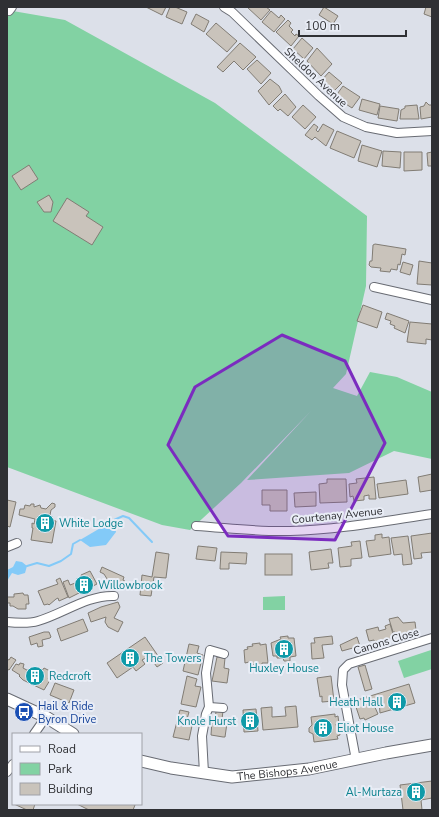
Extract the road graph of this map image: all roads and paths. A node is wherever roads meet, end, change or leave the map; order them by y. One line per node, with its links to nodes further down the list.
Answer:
1 (224, 7): 2 (street, Sheldon Avenue)
2 (432, 132)
3 (374, 287): 4 (street)
4 (432, 300)
5 (432, 514): 6 (street, Courtenay Avenue)
6 (196, 526)
7 (17, 543): 8 (street)
8 (7, 547)
9 (105, 587): 10 (street)
10 (102, 595): 11 (street); 12 (street)
11 (114, 596)
12 (7, 622)
13 (432, 638): 22 (street, Canons Close)
14 (224, 654): 16 (street)
15 (7, 699): 18 (street)
16 (209, 707): 17 (street); 24 (street)
17 (223, 708)
18 (46, 717): 19 (street); 20 (street)
19 (35, 733)
20 (71, 733)
21 (432, 745): 22 (street, The Bishops Avenue)
22 (356, 760): 24 (street, The Bishops Avenue)
23 (142, 761): 24 (street, The Bishops Avenue)
24 (204, 774)

